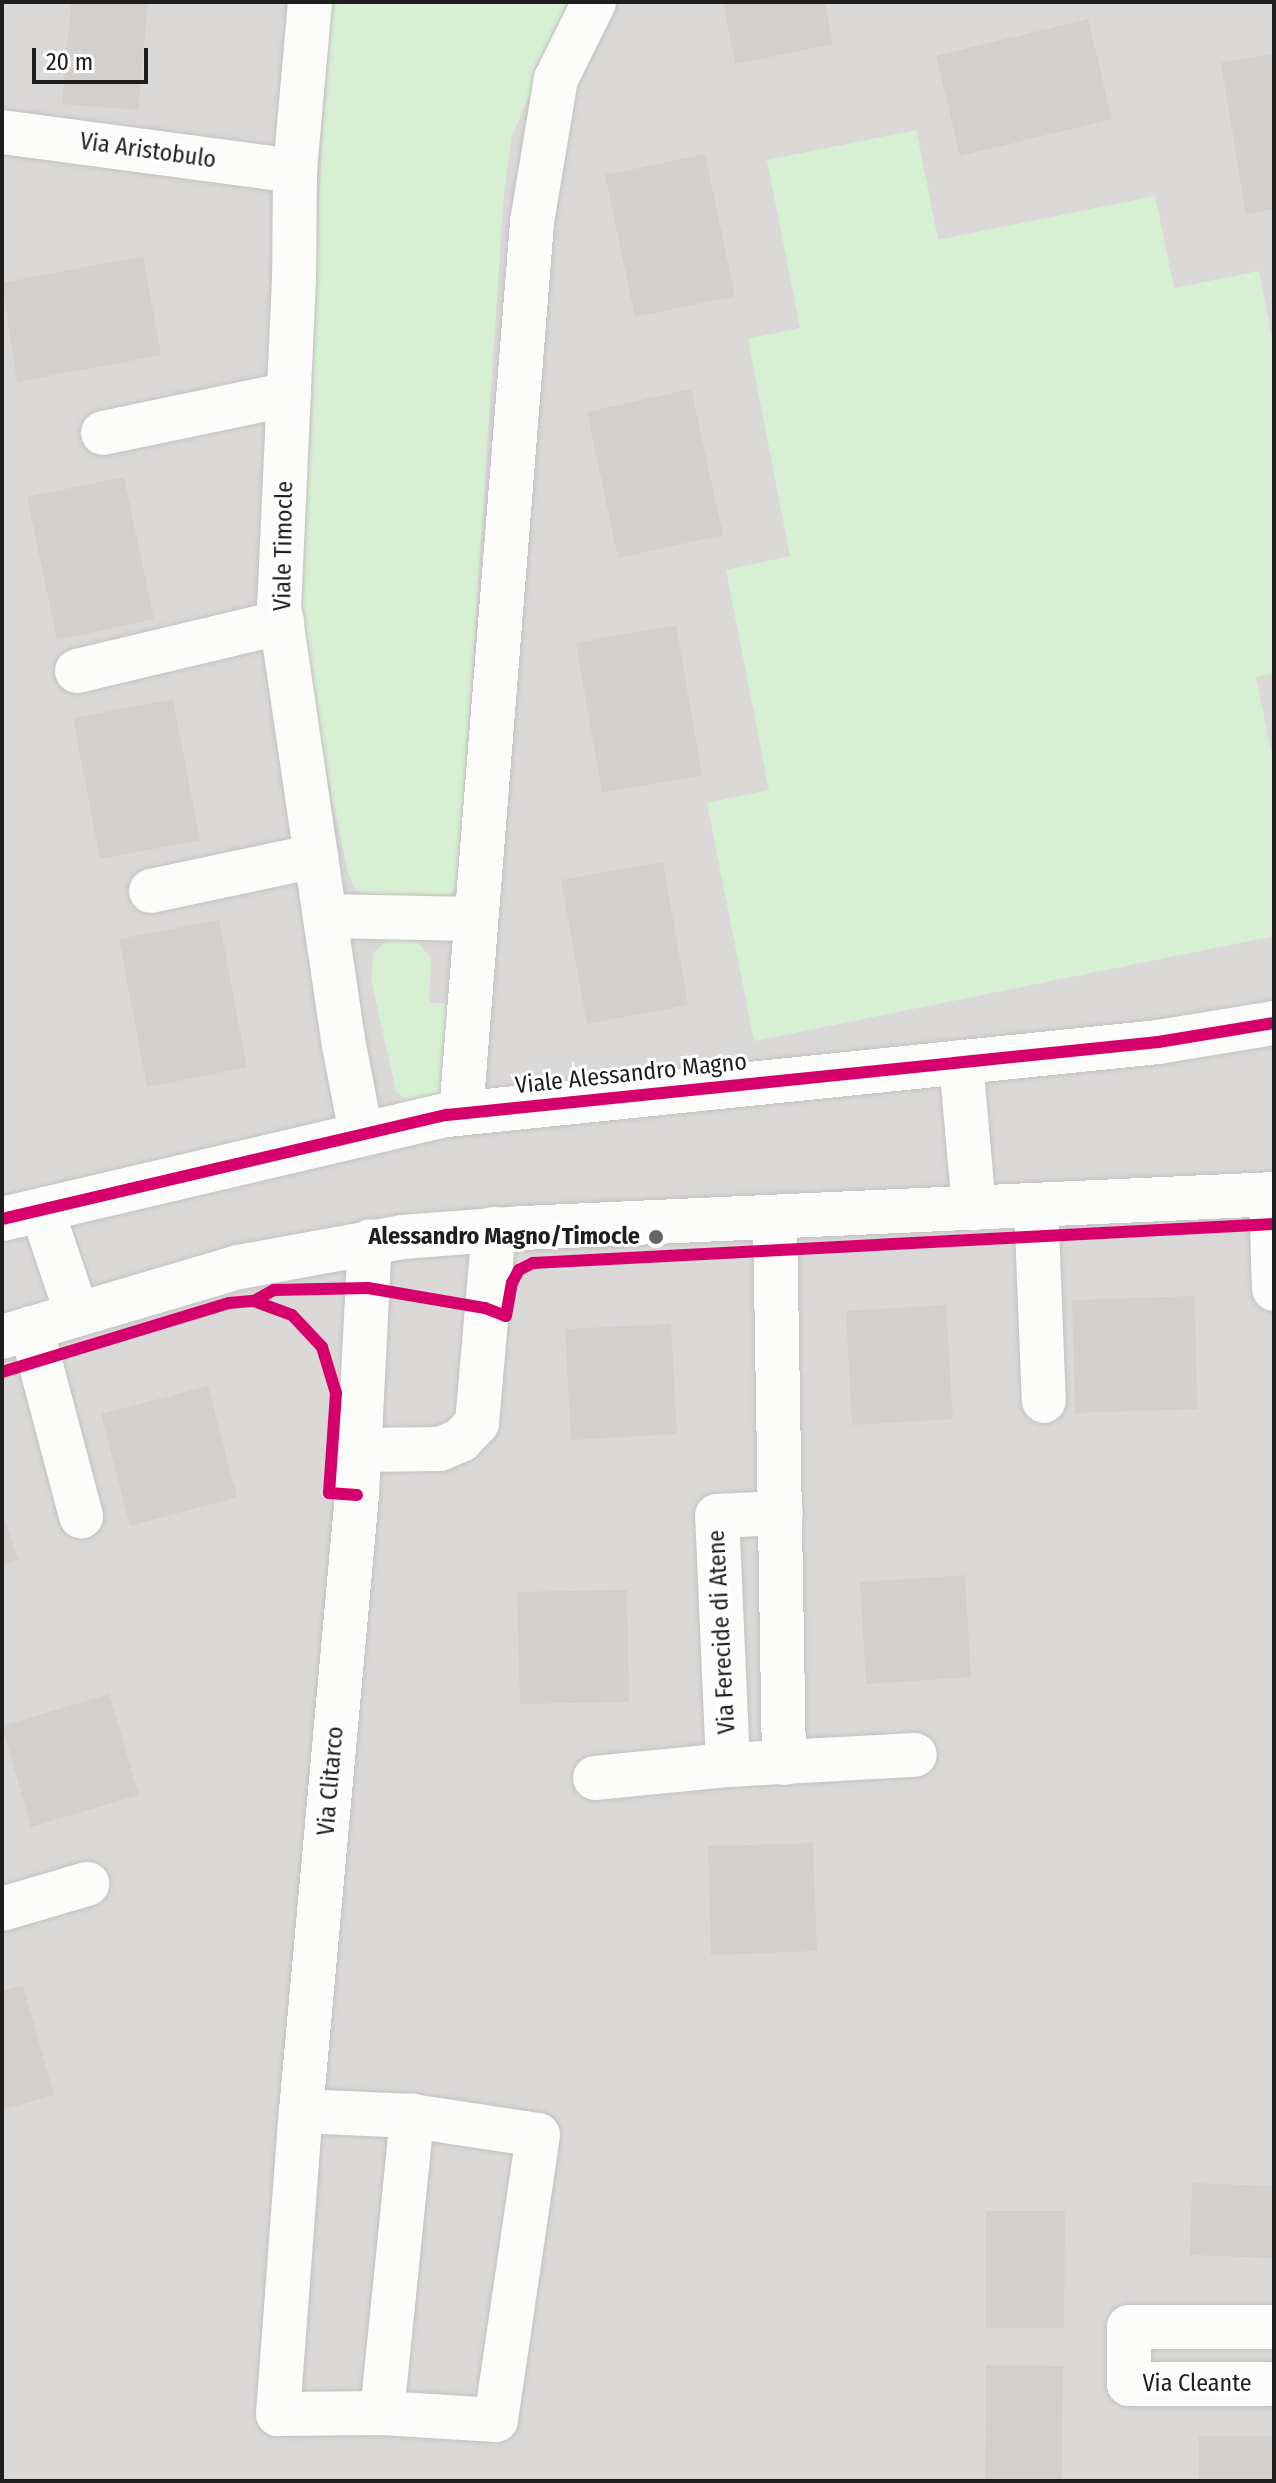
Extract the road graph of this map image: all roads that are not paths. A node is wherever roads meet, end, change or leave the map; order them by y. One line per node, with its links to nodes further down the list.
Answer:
1 (310, 2): 4 (street, Viale Timocle)
2 (594, 2): 12 (street)
3 (2, 132): 4 (street, Via Aristobulo)
4 (295, 171): 5 (street, Viale Timocle)
5 (289, 394): 6 (street); 7 (street, Viale Timocle)
6 (103, 433)
7 (282, 622): 8 (street); 9 (street, Viale Timocle)
8 (77, 671)
9 (316, 856): 10 (street); 11 (street, Viale Timocle)
10 (151, 891)
11 (325, 916): 12 (street); 16 (street, Viale Timocle)
12 (474, 919): 15 (street)
13 (1274, 1023): 14 (street, Viale Alessandro Magno)
14 (961, 1062): 15 (street, Viale Alessandro Magno); 19 (street)
15 (461, 1113): 16 (street, Viale Alessandro Magno)
16 (361, 1133): 20 (street, Viale Alessandro Magno)
17 (1272, 1194): 18 (street); 24 (street)
18 (1036, 1205): 19 (street); 27 (street)
19 (974, 1208): 21 (street)
20 (22, 1215): 25 (street)
21 (775, 1219): 22 (street); 29 (street)
22 (494, 1229): 23 (street); 28 (street)
23 (370, 1241): 25 (street); 28 (street, Via Clitarco)
24 (1274, 1289)
25 (77, 1314): 26 (street)
26 (16, 1333): 30 (street)
27 (1044, 1401)
28 (359, 1450): 37 (street, Via Clitarco)
29 (781, 1513): 32 (street); 33 (street, Via Ferecide di Atene)
30 (81, 1516)
31 (915, 1755): 32 (street, Via Ferecide di Atene)
32 (784, 1763): 33 (street, Via Ferecide di Atene)
33 (728, 1765): 34 (street, Via Ferecide di Atene)
34 (595, 1778)
35 (87, 1884): 36 (street)
36 (2, 1909)
37 (301, 2111): 38 (street, Via Clitarco); 41 (street, Via Clitarco)
38 (412, 2116): 41 (street); 41 (street, Via Clitarco)
39 (1274, 2327): 40 (street, Via Cleante)
40 (1274, 2384)
41 (382, 2413)

